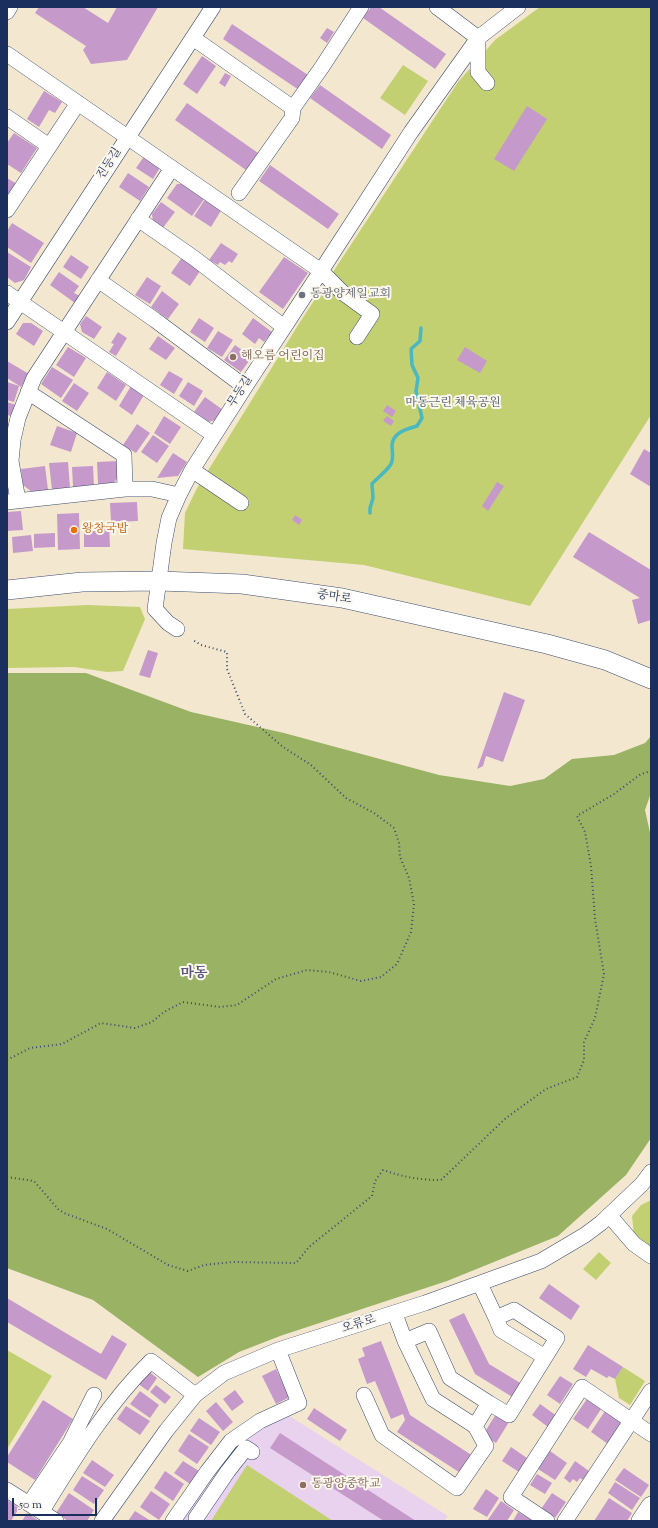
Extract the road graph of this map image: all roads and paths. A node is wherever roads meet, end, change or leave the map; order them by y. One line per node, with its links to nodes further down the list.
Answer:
1 (10, 7): 6 (street)
2 (213, 7): 7 (street, 진등길)
3 (361, 7): 12 (street)
4 (437, 7): 8 (street)
5 (518, 7): 8 (street, 무등길)
6 (7, 12)
7 (193, 38): 12 (street); 14 (street, 진등길)
8 (478, 38): 10 (street); 20 (street, 무등길)
9 (7, 54): 11 (street)
10 (487, 83)
11 (78, 103): 14 (street); 15 (street)
12 (293, 108): 17 (street)
13 (7, 118): 15 (street)
14 (128, 137): 16 (street); 23 (street, 진등길)
15 (49, 146): 18 (street)
16 (172, 168): 19 (street); 20 (street)
17 (239, 193)
18 (7, 210)
19 (138, 220): 21 (street); 25 (street)
20 (322, 272): 25 (street, 무등길); 27 (street)
21 (98, 280): 26 (street); 28 (street)
22 (7, 293): 23 (street)
23 (20, 302): 24 (street, 진등길); 26 (street)
24 (7, 322)
25 (284, 327): 28 (street, 무등길)
26 (64, 332): 29 (street); 30 (street)
27 (357, 337)
28 (244, 387): 30 (street, 무등길)
29 (28, 392): 32 (street); 34 (street)
30 (214, 435): 31 (street, 무등길)
31 (192, 470): 33 (street, 무등길); 35 (street)
32 (125, 489): 33 (street); 34 (street)
33 (179, 495): 36 (street, 무등길)
34 (13, 501)
35 (241, 503)
36 (158, 581): 37 (main road, 중마로); 38 (street, 무등길); 40 (main road, 중마로)
37 (7, 590)
38 (177, 629)
39 (193, 640): 42 (path)
40 (651, 678)
41 (651, 772): 44 (path)
42 (7, 1060)
43 (651, 1172): 45 (street, 오류로)
44 (7, 1177)
45 (646, 1187): 46 (street, 오류로)
46 (609, 1215): 47 (street); 48 (street, 오류로)
47 (651, 1256)
48 (480, 1284): 49 (street, 오류로); 50 (street)
49 (395, 1314): 51 (street); 52 (street, 오류로)
50 (496, 1318): 53 (street); 53 (street)
51 (405, 1341): 58 (street); 60 (street)
52 (278, 1350): 56 (street, 오류로); 66 (street)
53 (545, 1357): 58 (street)
54 (651, 1391): 59 (street)
55 (94, 1395): 65 (street)
56 (195, 1395): 65 (street); 69 (street, 오류로)
57 (364, 1395): 60 (street)
58 (489, 1403): 60 (street)
59 (632, 1420): 61 (street); 70 (street); 71 (street)
60 (475, 1426)
61 (651, 1434)
62 (252, 1452): 67 (street)
63 (7, 1490): 65 (street)
64 (651, 1506): 72 (main road)
65 (36, 1507): 68 (street)
66 (178, 1515): 67 (street)
67 (195, 1520)
68 (56, 1521)
69 (102, 1521)
70 (548, 1521)
71 (565, 1521)
72 (641, 1521)

